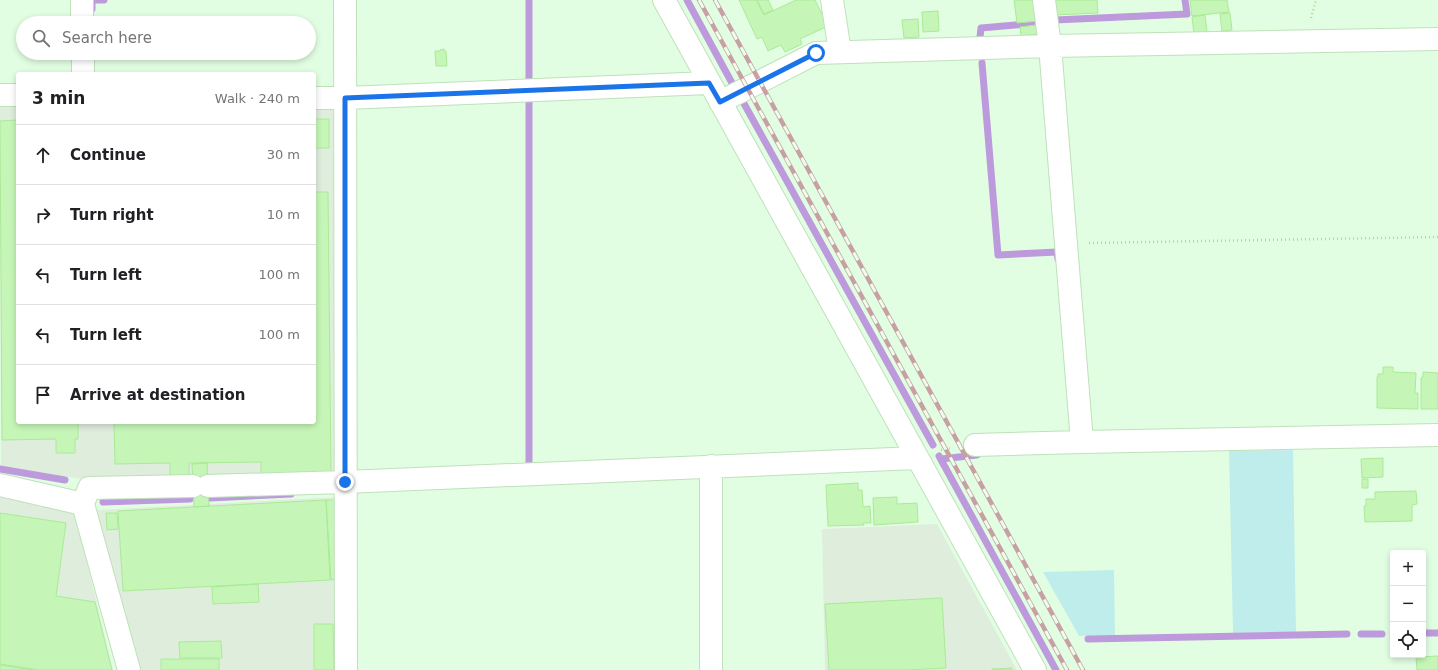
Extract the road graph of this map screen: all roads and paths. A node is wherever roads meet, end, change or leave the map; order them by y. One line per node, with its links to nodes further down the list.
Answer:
1 (82, 0): 6 (street)
2 (345, 0): 16 (street)
3 (664, 0): 12 (street)
4 (832, 0): 9 (street)
5 (1044, 0): 8 (street)
6 (82, 16)
7 (1438, 39): 8 (street)
8 (1050, 46): 9 (street); 19 (street)
9 (840, 52): 17 (street)
10 (83, 60): 11 (street)
11 (83, 72)
12 (709, 83): 16 (street); 17 (street)
13 (0, 95): 14 (street)
14 (16, 95)
15 (316, 98): 16 (street)
16 (345, 98): 25 (street)
17 (720, 102): 23 (street)
18 (1438, 237): 19 (path)
19 (1066, 243): 21 (street)
20 (1438, 435): 21 (street)
21 (1082, 442): 22 (street)
22 (975, 445): 23 (path)
23 (916, 456): 24 (street); 31 (street)
24 (711, 466): 25 (street); 30 (street)
25 (345, 482): 27 (street); 29 (street)
26 (0, 485): 27 (street)
27 (83, 504): 28 (street)
28 (129, 670)
29 (346, 670)
30 (711, 670)
31 (1035, 670)

